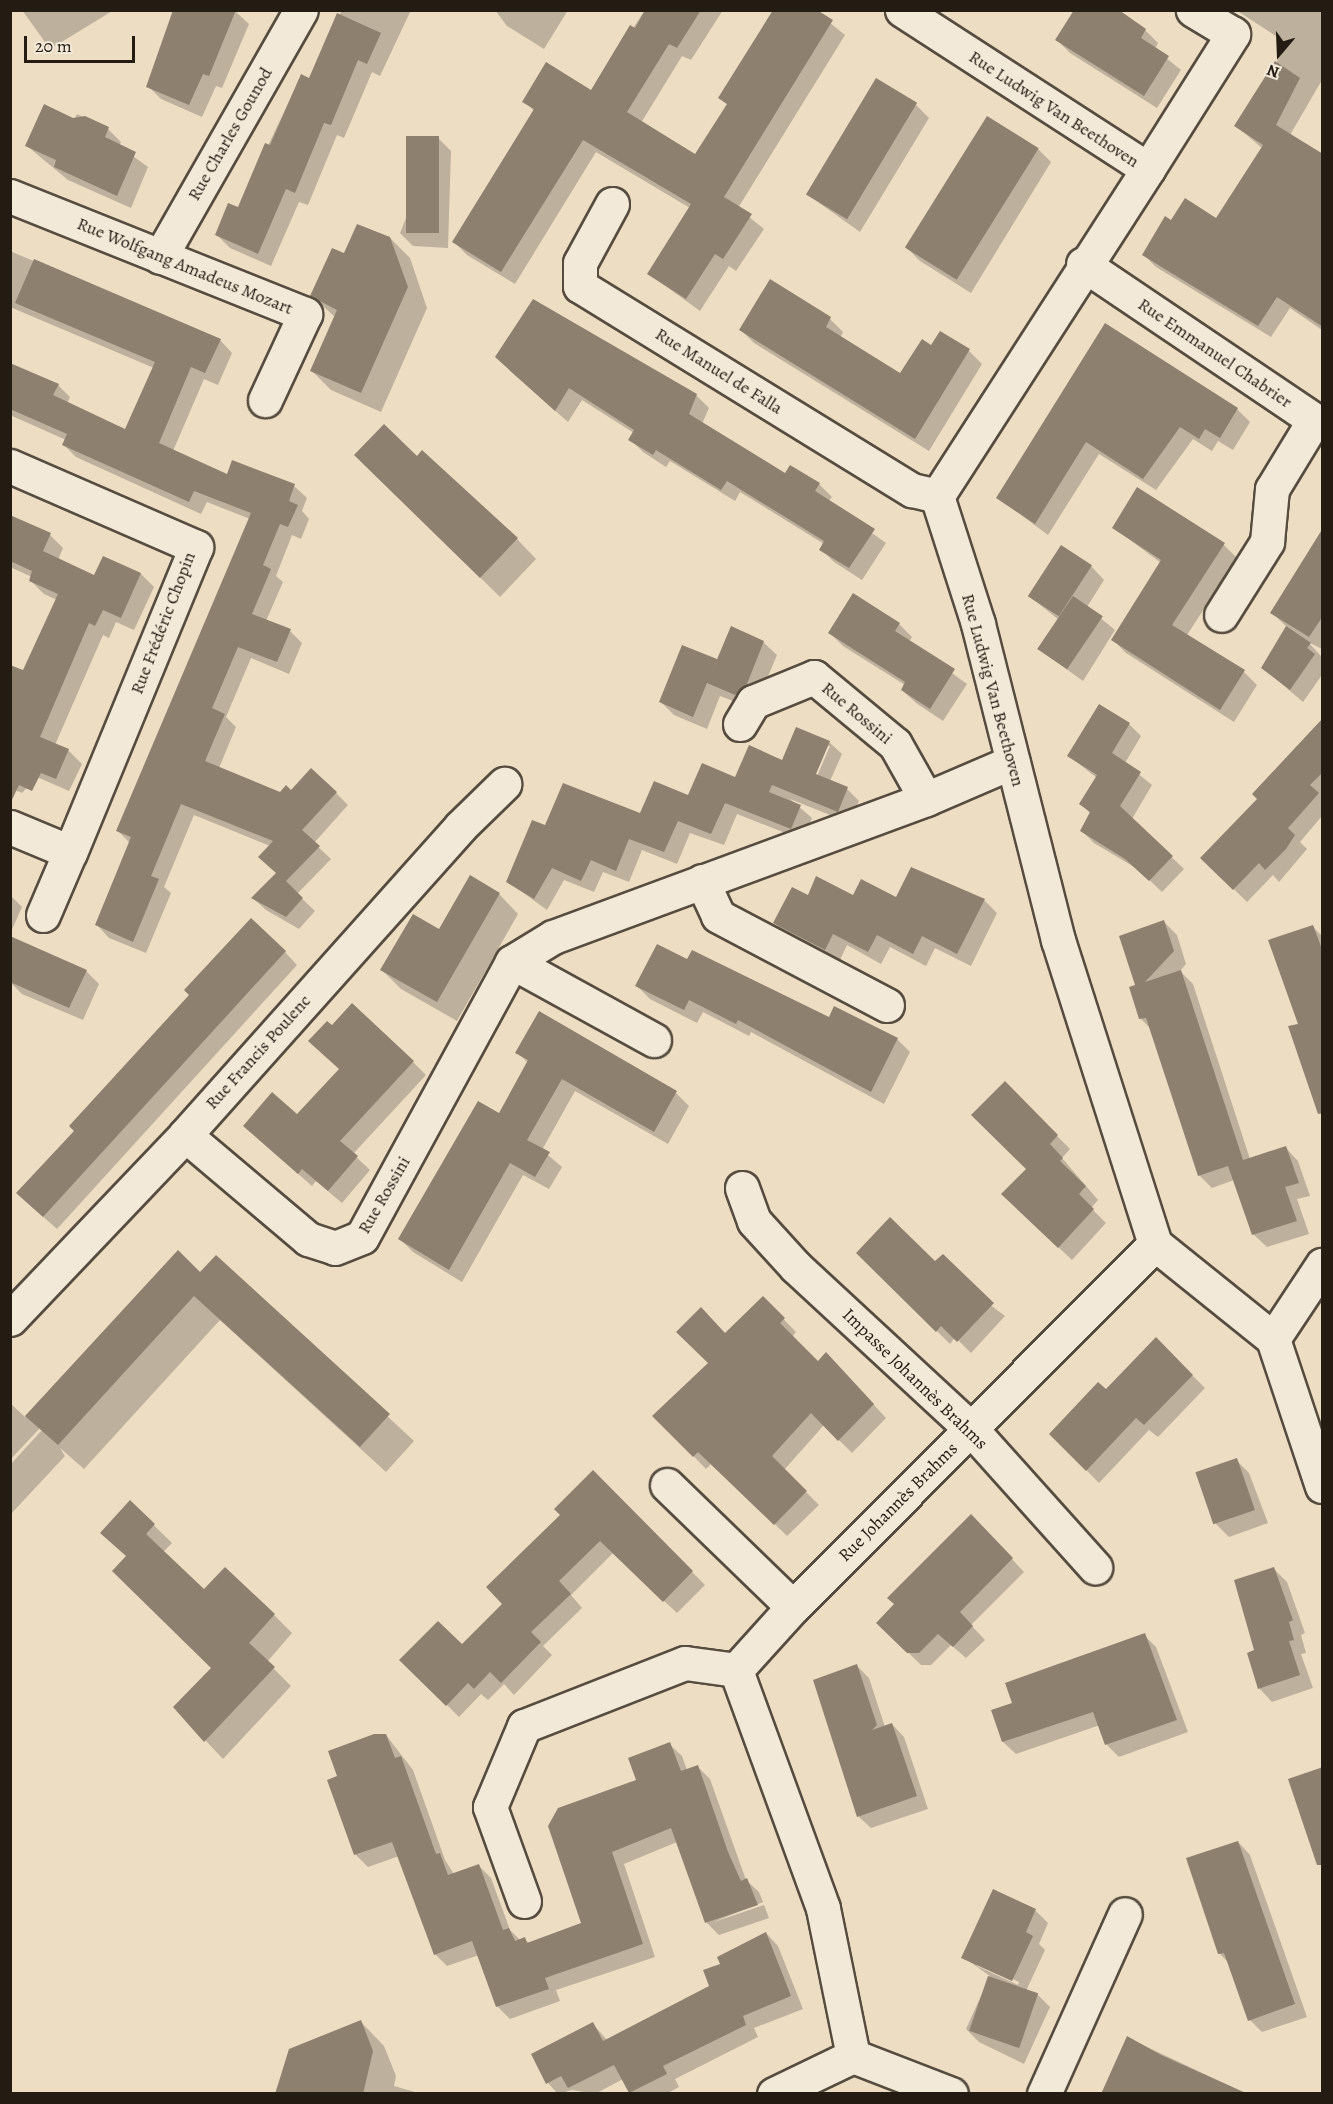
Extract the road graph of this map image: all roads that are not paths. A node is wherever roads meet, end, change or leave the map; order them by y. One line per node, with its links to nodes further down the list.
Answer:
1 (301, 10): 7 (street, Rue Charles Gounod)
2 (902, 10): 4 (street, Rue Ludwig Van Beethoven)
3 (1193, 10): 4 (street)
4 (1148, 169): 8 (street, Rue Ludwig Van Beethoven)
5 (10, 196): 7 (street, Rue Wolfgang Amadeus Mozart)
6 (612, 204): 11 (street, Rue Manuel de Falla)
7 (160, 257): 9 (street, Rue Wolfgang Amadeus Mozart)
8 (1083, 264): 11 (street, Rue Ludwig Van Beethoven); 12 (street, Rue Emmanuel Chabrier)
9 (265, 400)
10 (10, 466): 18 (street, Rue Frédéric Chopin)
11 (937, 496): 14 (street, Rue Ludwig Van Beethoven)
12 (1221, 615)
13 (740, 724): 16 (street, Rue Rossini)
14 (1012, 762): 16 (street); 26 (street, Rue Ludwig Van Beethoven)
15 (504, 784): 24 (street, Rue Francis Poulenc)
16 (926, 799): 19 (street)
17 (10, 827): 18 (street)
18 (70, 852): 20 (street, Rue Frédéric Chopin)
19 (702, 881): 21 (street); 22 (street)
20 (43, 915)
21 (512, 962): 23 (street); 24 (street, Rue Rossini)
22 (887, 1005)
23 (654, 1040)
24 (185, 1135): 28 (street, Rue Francis Poulenc)
25 (742, 1188): 30 (street, Impasse Johannès Brahms)
26 (1155, 1244): 29 (street); 30 (street, Rue Johannès Brahms)
27 (1323, 1265): 29 (street)
28 (10, 1319)
29 (1273, 1339): 32 (street)
30 (971, 1429): 33 (street, Impasse Johannès Brahms); 34 (street, Rue Johannès Brahms)
31 (667, 1485): 34 (street)
32 (1323, 1486)
33 (1095, 1567)
34 (793, 1607): 35 (street, Rue Johannès Brahms)
35 (736, 1670): 36 (street); 38 (street)
36 (524, 1901)
37 (1125, 1914): 41 (street)
38 (853, 2056): 39 (street); 40 (street)
39 (774, 2094)
40 (951, 2094)
41 (1044, 2094)

